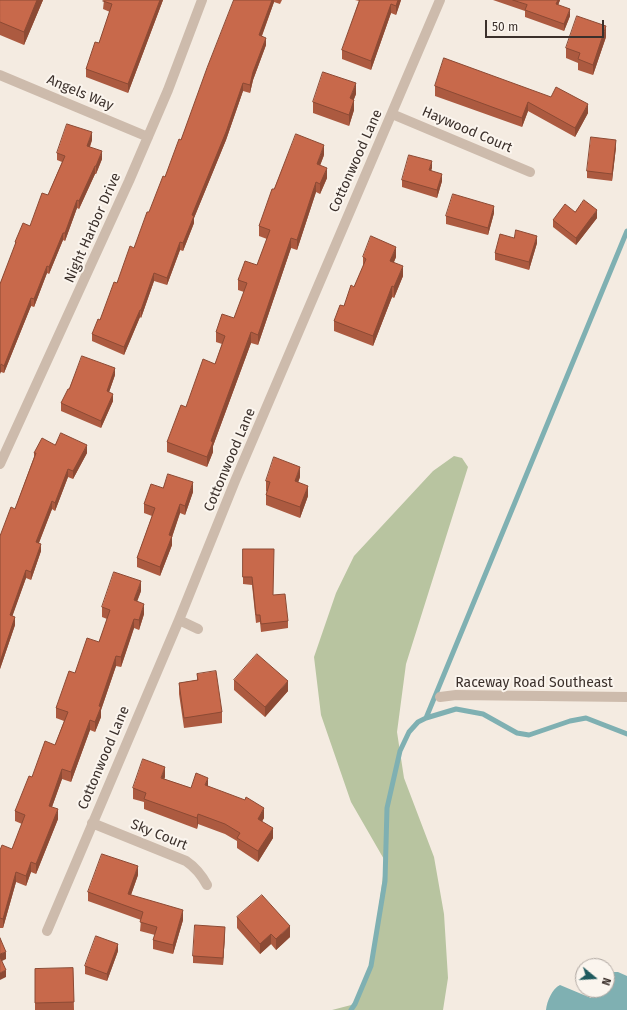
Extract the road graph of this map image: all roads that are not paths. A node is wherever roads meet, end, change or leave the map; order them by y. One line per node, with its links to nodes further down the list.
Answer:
1 (202, 0): 5 (street, Night Harbor Drive)
2 (440, 0): 4 (street, Cottonwood Lane)
3 (0, 75): 5 (street, Angels Way)
4 (392, 114): 6 (street, Haywood Court); 8 (street, Cottonwood Lane)
5 (148, 136): 7 (street, Night Harbor Drive)
6 (530, 172)
7 (0, 464)
8 (179, 620): 9 (street); 12 (street, Cottonwood Lane)
9 (198, 629)
10 (440, 697): 11 (street, Raceway Road Southeast)
11 (627, 697)
12 (92, 823): 13 (street, Sky Court); 14 (street, Cottonwood Lane)
13 (207, 884)
14 (47, 931)

